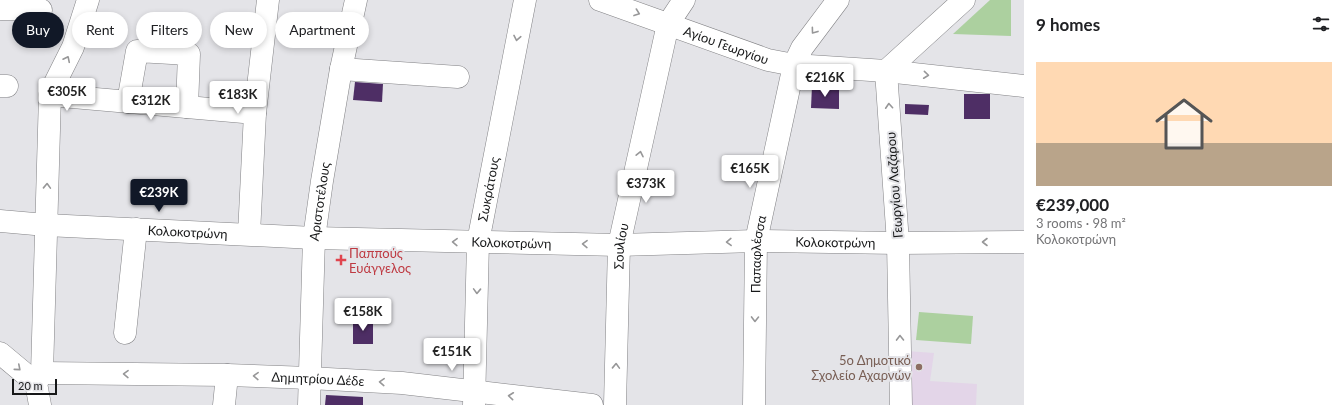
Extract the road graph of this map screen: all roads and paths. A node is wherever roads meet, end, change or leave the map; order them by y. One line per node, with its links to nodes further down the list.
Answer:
1 (88, 0): 17 (street, one-way to 1)
2 (268, 0): 20 (street)
3 (356, 0): 13 (street, Αριστοτέλους)
4 (524, 0): 27 (street, Σωκράτους, one-way to 27)
5 (600, 0): 11 (street, Αγίου Γεωργίου, one-way to 11)
6 (684, 0): 11 (street, Σουλίου)
7 (838, 0): 12 (street, Παπαφλέσσα, one-way to 12)
8 (963, 0): 14 (street)
9 (0, 9): 10 (street)
10 (41, 10)
11 (668, 24): 12 (street, Αγίου Γεωργίου); 30 (street, Σουλίου, one-way to 11)
12 (794, 65): 14 (street, Αγίου Γεωργίου); 26 (street, Παπαφλέσσα)
13 (341, 69): 15 (street); 25 (street, Αριστοτέλους)
14 (886, 71): 16 (street, Αγίου Γεωργίου, one-way to 16); 29 (street, Γεωργίου Λαζάρου, one-way to 14)
15 (458, 77)
16 (1024, 86)
17 (50, 95): 18 (street); 22 (street, one-way to 17)
18 (128, 102): 19 (street); 19 (street)
19 (187, 107): 20 (street)
20 (255, 113): 24 (street)
21 (0, 221): 22 (street, Κολοκοτρώνη)
22 (46, 225): 23 (street, Κολοκοτρώνη); 34 (street)
23 (136, 229): 24 (street, Κολοκοτρώνη); 31 (street)
24 (249, 234): 25 (street, Κολοκοτρώνη)
25 (314, 238): 27 (street, Κολοκοτρώνη, one-way to 25); 35 (street, Αριστοτέλους)
26 (756, 241): 29 (street, Κολοκοτρώνη); 30 (street, Κολοκοτρώνη, one-way to 30); 42 (street, Παπαφλέσσα, one-way to 42)
27 (478, 242): 30 (street, Κολοκοτρώνη, one-way to 27); 36 (street, Σωκράτους, one-way to 36)
28 (1024, 242): 29 (street, Κολοκοτρώνη, one-way to 29)
29 (898, 243): 43 (street, Γεωργίου Λαζάρου, one-way to 29)
30 (620, 245): 41 (street, Σουλίου, one-way to 30)
31 (125, 333)
32 (0, 353): 34 (street, one-way to 34)
33 (227, 375): 34 (street, Δημητρίου Δέδε, one-way to 34); 35 (street, Δημητρίου Δέδε, one-way to 33); 38 (street)
34 (39, 378): 37 (street)
35 (309, 378): 36 (street, Δημητρίου Δέδε, one-way to 35); 39 (street, Αριστοτέλους)
36 (474, 399): 40 (street, Δημητρίου Δέδε, one-way to 36)
37 (40, 405)
38 (224, 405)
39 (309, 405)
40 (592, 405)
41 (615, 405)
42 (754, 405)
43 (901, 405)

